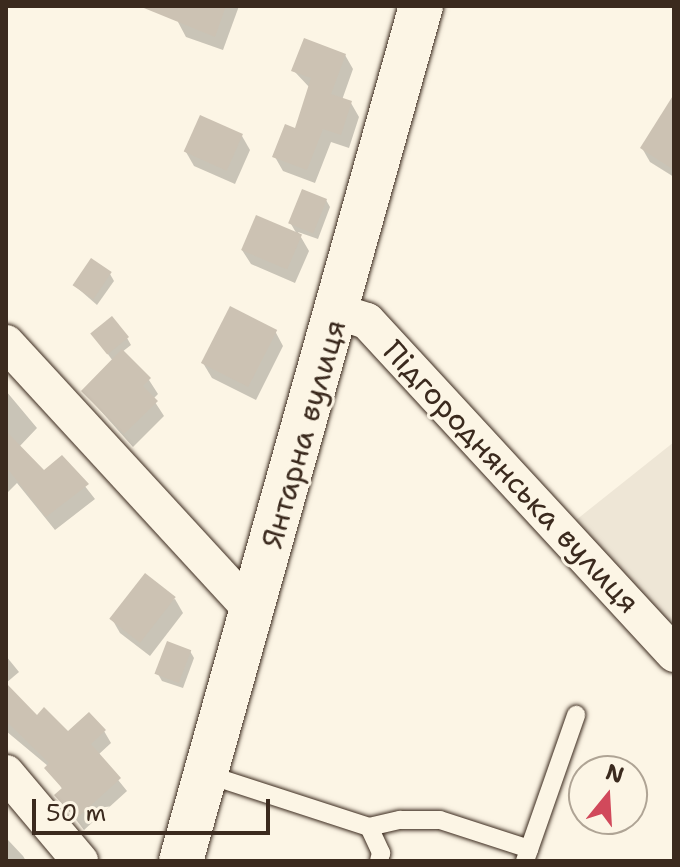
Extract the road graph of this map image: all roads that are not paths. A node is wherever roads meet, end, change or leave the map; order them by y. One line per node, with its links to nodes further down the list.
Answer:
1 (421, 6): 2 (main road, Янтарна вулиця)
2 (339, 312): 4 (main road, Янтарна вулиця); 5 (street, Підгороднянська вулиця)
3 (6, 343): 4 (street)
4 (253, 612): 8 (main road, Янтарна вулиця)
5 (674, 654)
6 (576, 715): 10 (lane)
7 (6, 773): 11 (street)
8 (206, 774): 9 (lane); 12 (main road, Янтарна вулиця)
9 (369, 827): 10 (lane); 13 (lane)
10 (527, 855)
11 (80, 861)
12 (181, 861)
13 (379, 861)

